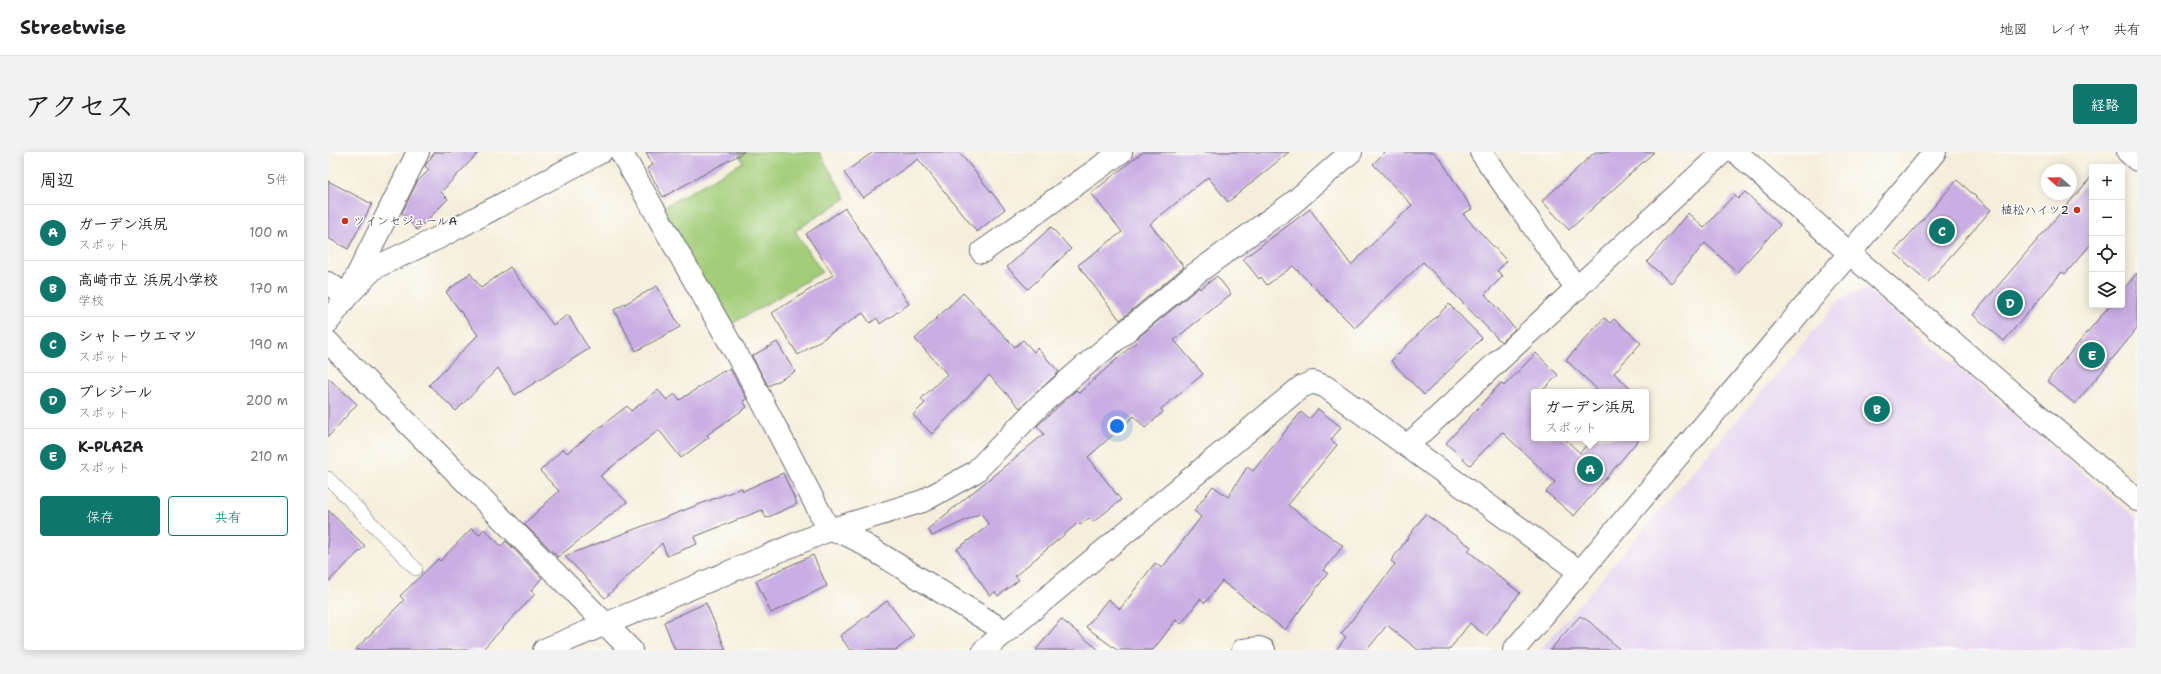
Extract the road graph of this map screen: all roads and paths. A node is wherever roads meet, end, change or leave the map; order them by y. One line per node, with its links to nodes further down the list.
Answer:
1 (418, 152): 16 (street)
2 (601, 152): 16 (street)
3 (621, 152): 22 (street)
4 (1121, 152): 12 (street)
5 (1351, 152): 22 (street)
6 (1481, 152): 15 (street)
7 (1722, 152): 15 (street)
8 (1736, 152): 13 (street)
9 (1935, 152): 13 (street)
10 (2128, 152): 11 (street)
11 (2137, 160)
12 (982, 252)
13 (1849, 253): 21 (street); 24 (street)
14 (328, 283): 16 (street)
15 (1577, 289): 19 (street)
16 (346, 296): 17 (street)
17 (328, 322)
18 (328, 342): 25 (street)
19 (1408, 445): 24 (street); 26 (street)
20 (328, 478): 23 (lane)
21 (2137, 500)
22 (829, 530): 25 (street); 26 (street)
23 (416, 569)
24 (1580, 572): 32 (street)
25 (605, 624): 27 (street); 28 (street)
26 (1006, 632): 29 (street)
27 (544, 650)
28 (632, 650)
29 (984, 650)
30 (1243, 650): 31 (street)
31 (1264, 650)
32 (1514, 650)

